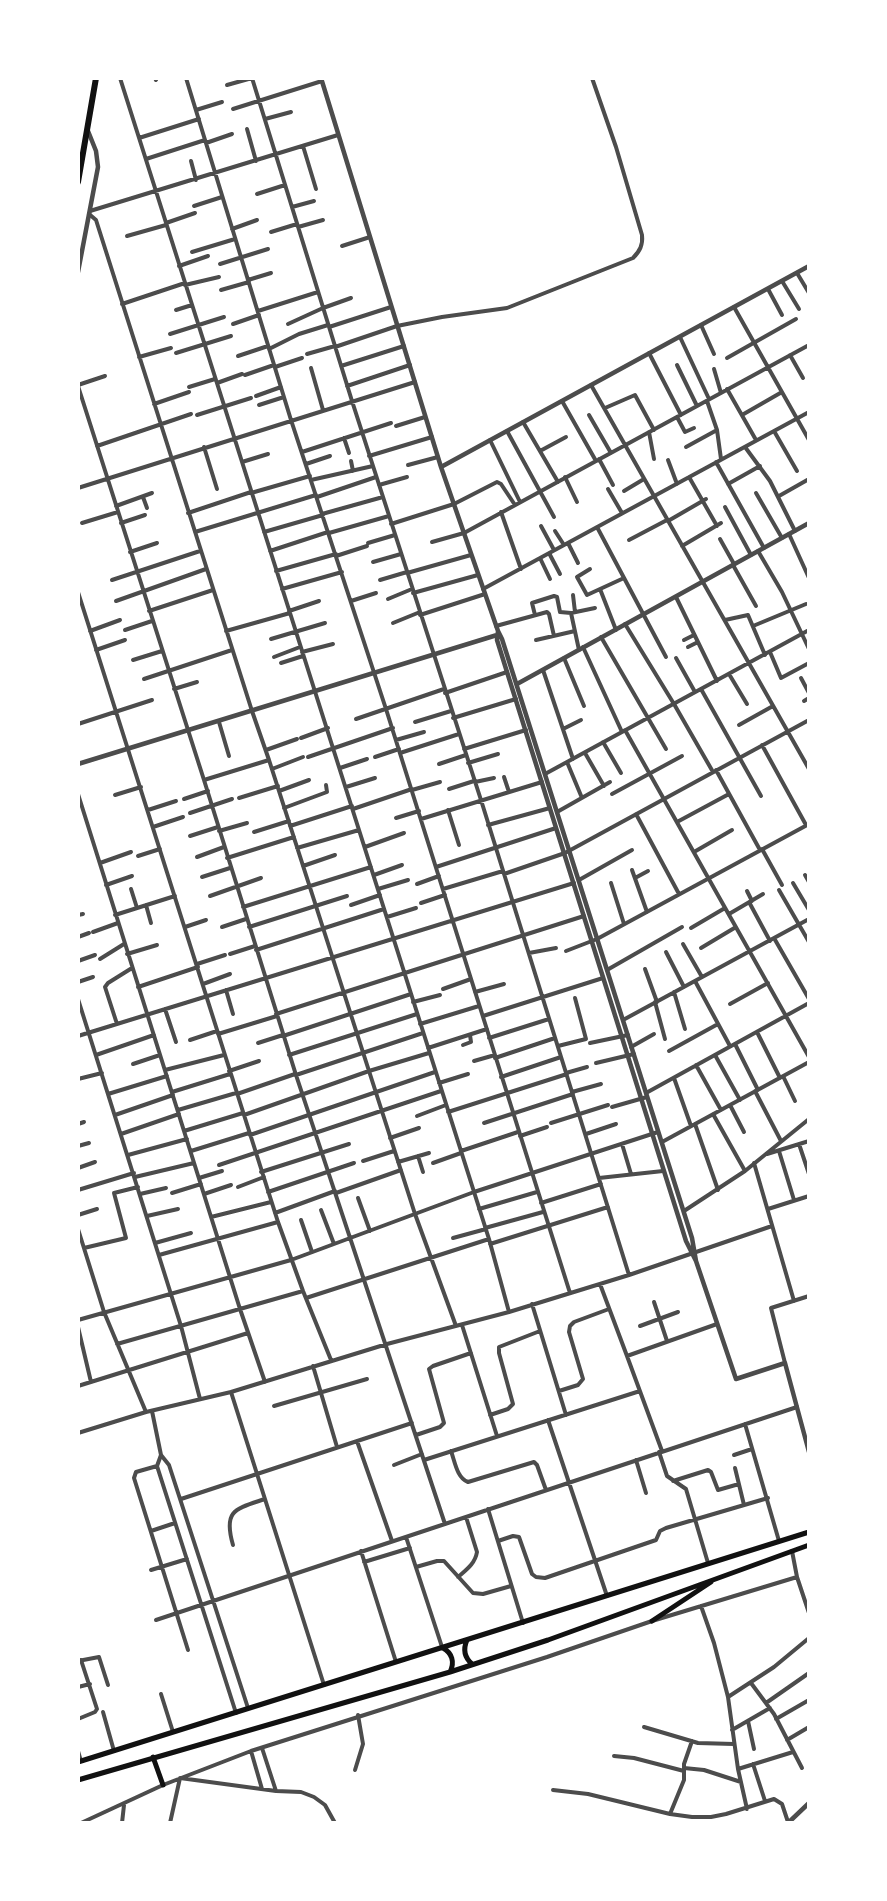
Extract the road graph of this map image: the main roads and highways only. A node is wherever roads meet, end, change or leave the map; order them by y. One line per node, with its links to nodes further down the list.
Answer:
1 (96, 78): 2 (main road)
2 (78, 179)
3 (809, 1533): 7 (main road)
4 (809, 1545): 5 (main road)
5 (720, 1576): 6 (main road); 9 (main road)
6 (652, 1621)
7 (467, 1640): 8 (main road); 9 (main road)
8 (443, 1648): 10 (main road); 12 (main road)
9 (472, 1664): 10 (main road)
10 (450, 1672): 11 (main road)
11 (153, 1757): 13 (main road); 14 (main road)
12 (80, 1762)
13 (78, 1780)
14 (163, 1785)

